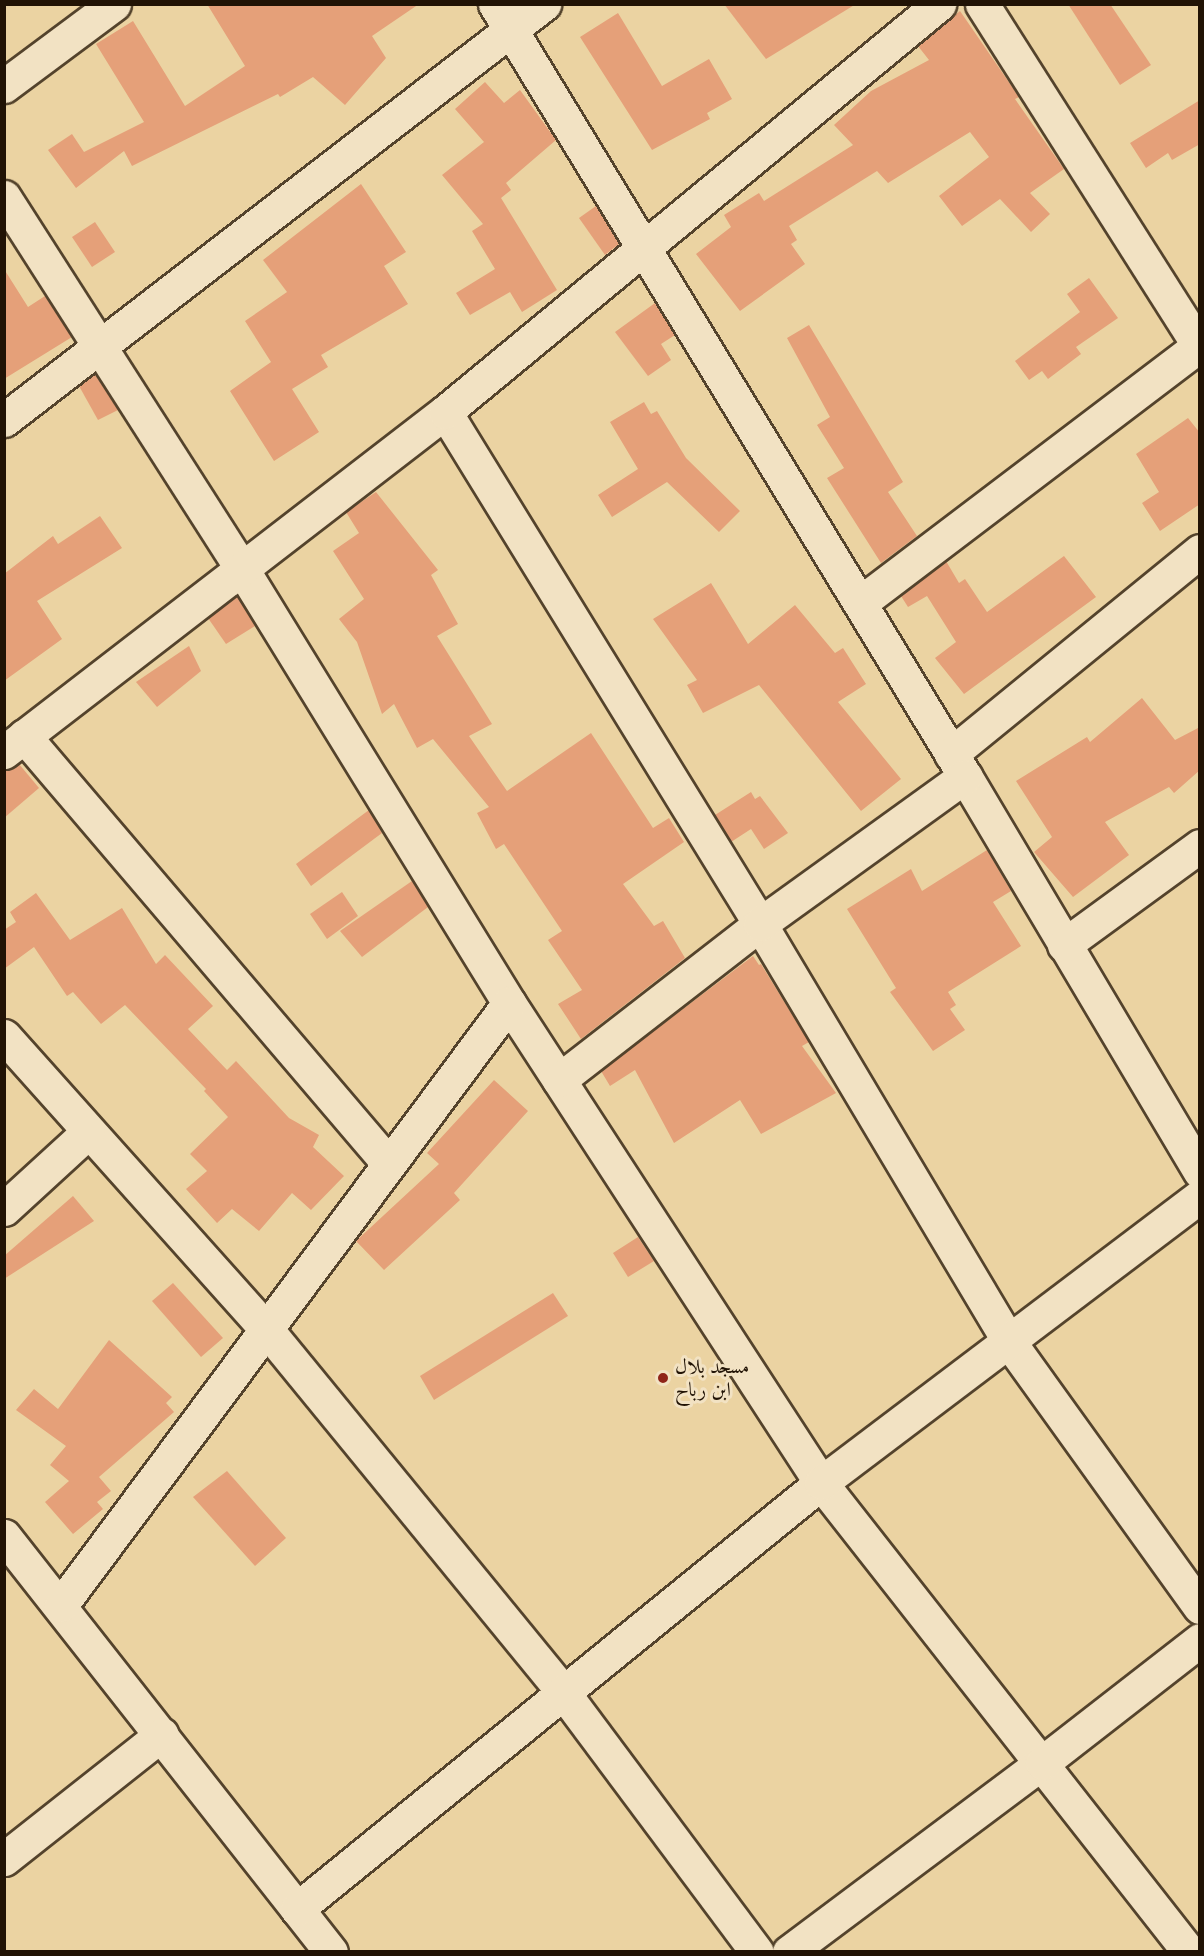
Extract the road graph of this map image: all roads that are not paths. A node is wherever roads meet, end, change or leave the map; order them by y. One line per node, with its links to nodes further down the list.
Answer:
1 (114, 4): 6 (street)
2 (544, 4): 5 (street)
3 (939, 4): 8 (street)
4 (982, 4): 9 (street)
5 (503, 18): 8 (street); 10 (street)
6 (4, 86)
7 (4, 197): 10 (street)
8 (643, 252): 11 (street); 15 (street)
9 (1199, 346): 15 (street)
10 (101, 348): 12 (street); 14 (street)
11 (445, 412): 14 (street); 19 (street)
12 (4, 420)
13 (1200, 551): 17 (street)
14 (242, 569): 16 (street); 21 (street)
15 (860, 603): 17 (street)
16 (14, 744): 25 (street)
17 (958, 765): 19 (street); 20 (street)
18 (1200, 846): 20 (street)
19 (760, 924): 23 (street); 30 (street)
20 (1064, 945): 26 (street)
21 (509, 1003): 23 (street); 25 (street)
22 (4, 1036): 24 (street)
23 (559, 1080): 31 (street)
24 (87, 1132): 28 (street); 29 (street)
25 (388, 1163): 29 (street)
26 (1200, 1171)
27 (1200, 1196): 30 (street)
28 (4, 1209)
29 (267, 1330): 33 (street); 36 (street)
30 (1010, 1343): 31 (street); 34 (street)
31 (821, 1483): 36 (street); 38 (street)
32 (4, 1536): 33 (street)
33 (61, 1605): 37 (street)
34 (1200, 1607)
35 (1200, 1640): 38 (street)
36 (563, 1692): 40 (street); 42 (street)
37 (162, 1734): 39 (street); 40 (street)
38 (1042, 1763): 43 (street); 44 (street)
39 (4, 1859)
40 (297, 1909): 41 (street)
41 (331, 1952)
42 (757, 1952)
43 (789, 1952)
44 (1190, 1952)

